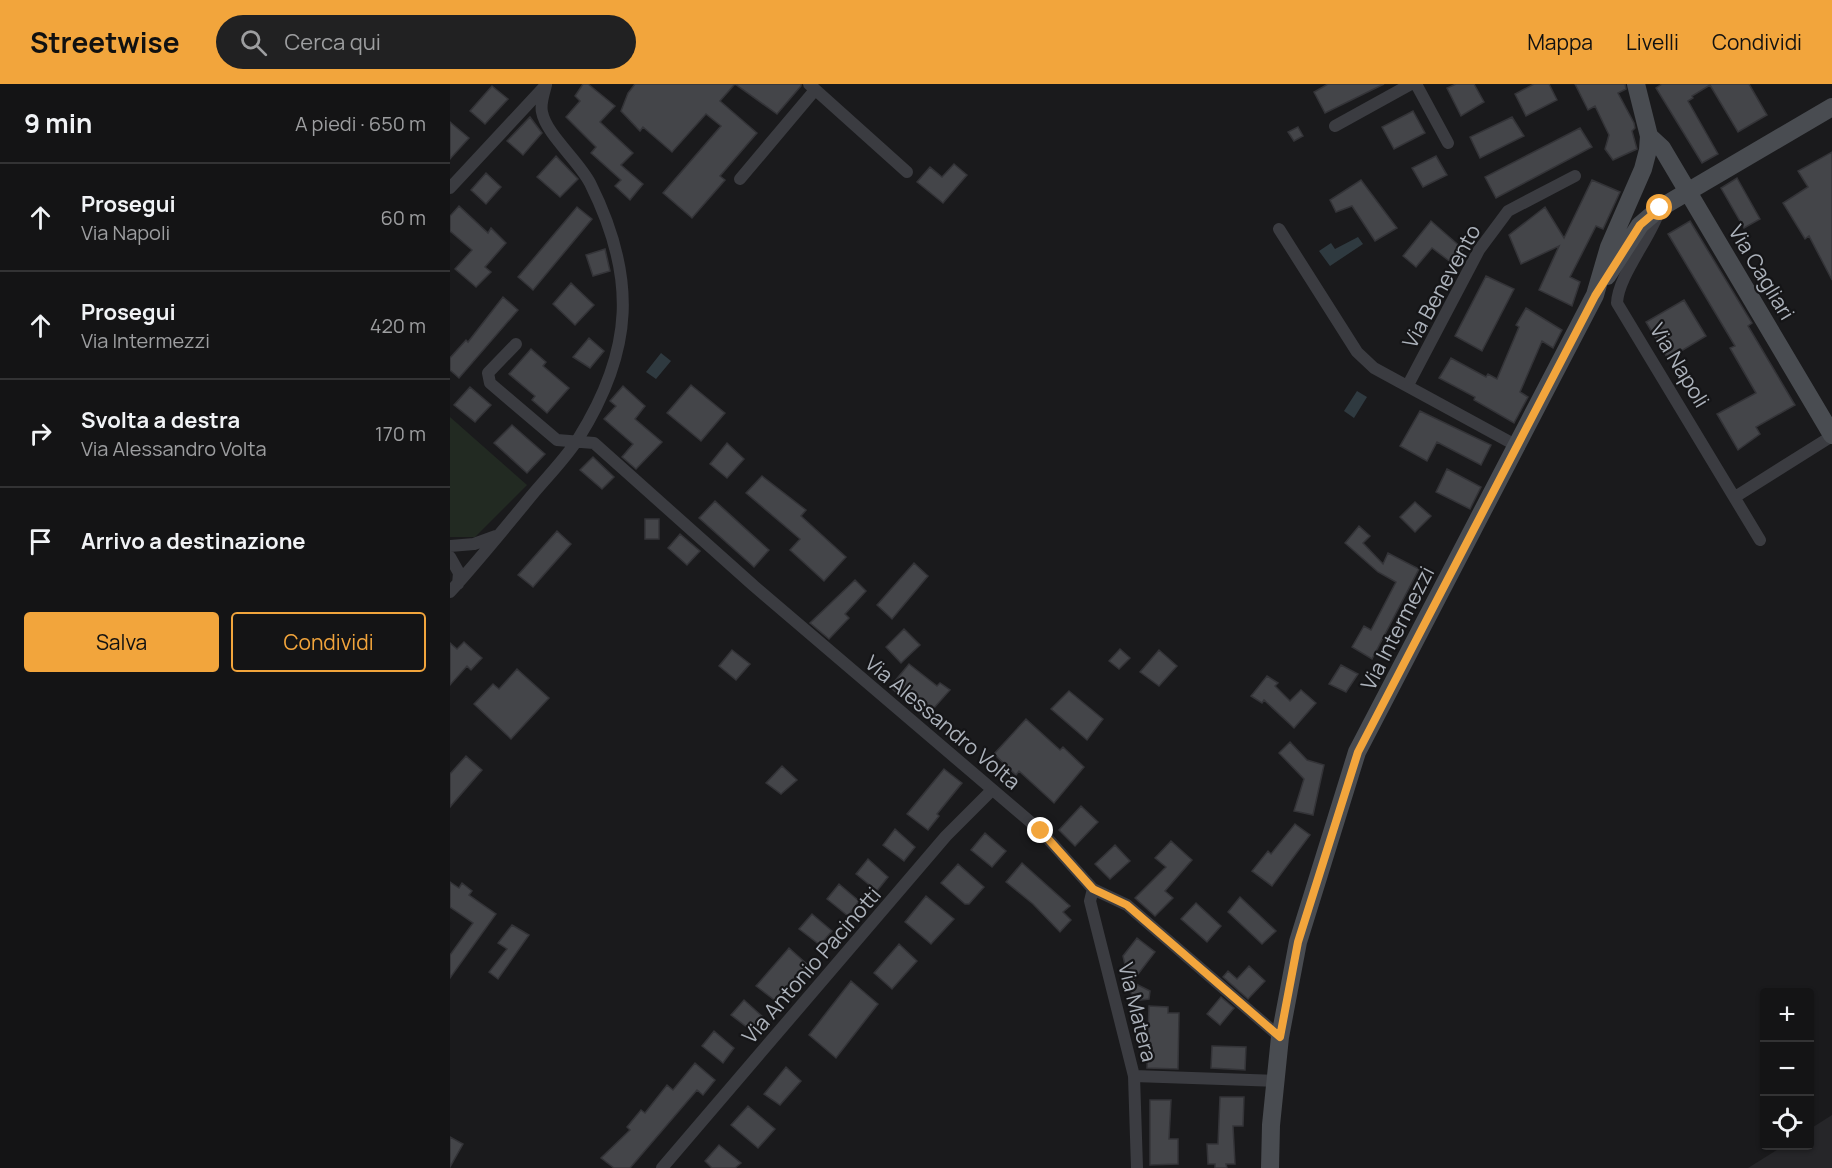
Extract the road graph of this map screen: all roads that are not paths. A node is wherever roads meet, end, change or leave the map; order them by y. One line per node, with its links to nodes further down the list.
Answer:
1 (1413, 84): 6 (street); 8 (street)
2 (1636, 84): 7 (street)
3 (546, 85): 12 (street); 20 (street)
4 (812, 87): 9 (street); 11 (street)
5 (1832, 107): 13 (street)
6 (1335, 126)
7 (1649, 136): 13 (street, Via Cagliari); 16 (street, Via Intermezzi)
8 (1448, 143)
9 (907, 172)
10 (1575, 176): 18 (street, Via Benevento)
11 (740, 179)
12 (450, 187)
13 (1688, 191): 14 (street); 19 (street, Via Cagliari)
14 (1660, 208): 16 (street); 22 (street, Via Napoli)
15 (1279, 229): 18 (street)
16 (1595, 296): 21 (street, Via Intermezzi)
17 (516, 344): 20 (street, Via Alessandro Volta)
18 (1408, 385): 21 (street)
19 (1832, 436): 22 (street)
20 (577, 440): 23 (street); 29 (street, Via Alessandro Volta)
21 (1518, 447): 31 (street, Via Intermezzi)
22 (1735, 497): 24 (street, Via Napoli)
23 (499, 534): 25 (street); 27 (street)
24 (1760, 540)
25 (456, 546): 27 (street)
26 (453, 560): 27 (street); 28 (street)
27 (473, 566): 28 (street)
28 (454, 588)
29 (992, 790): 30 (street, Via Alessandro Volta); 34 (street, Via Antonio Pacinotti)
30 (1093, 889): 31 (street, Via Alessandro Volta); 32 (street, Via Matera)
31 (1280, 1037): 33 (street, Via Intermezzi)
32 (1134, 1076): 33 (street, Via Matera); 35 (street)
33 (1276, 1081): 36 (street, Via Intermezzi)
34 (662, 1168)
35 (1137, 1168)
36 (1270, 1168)

